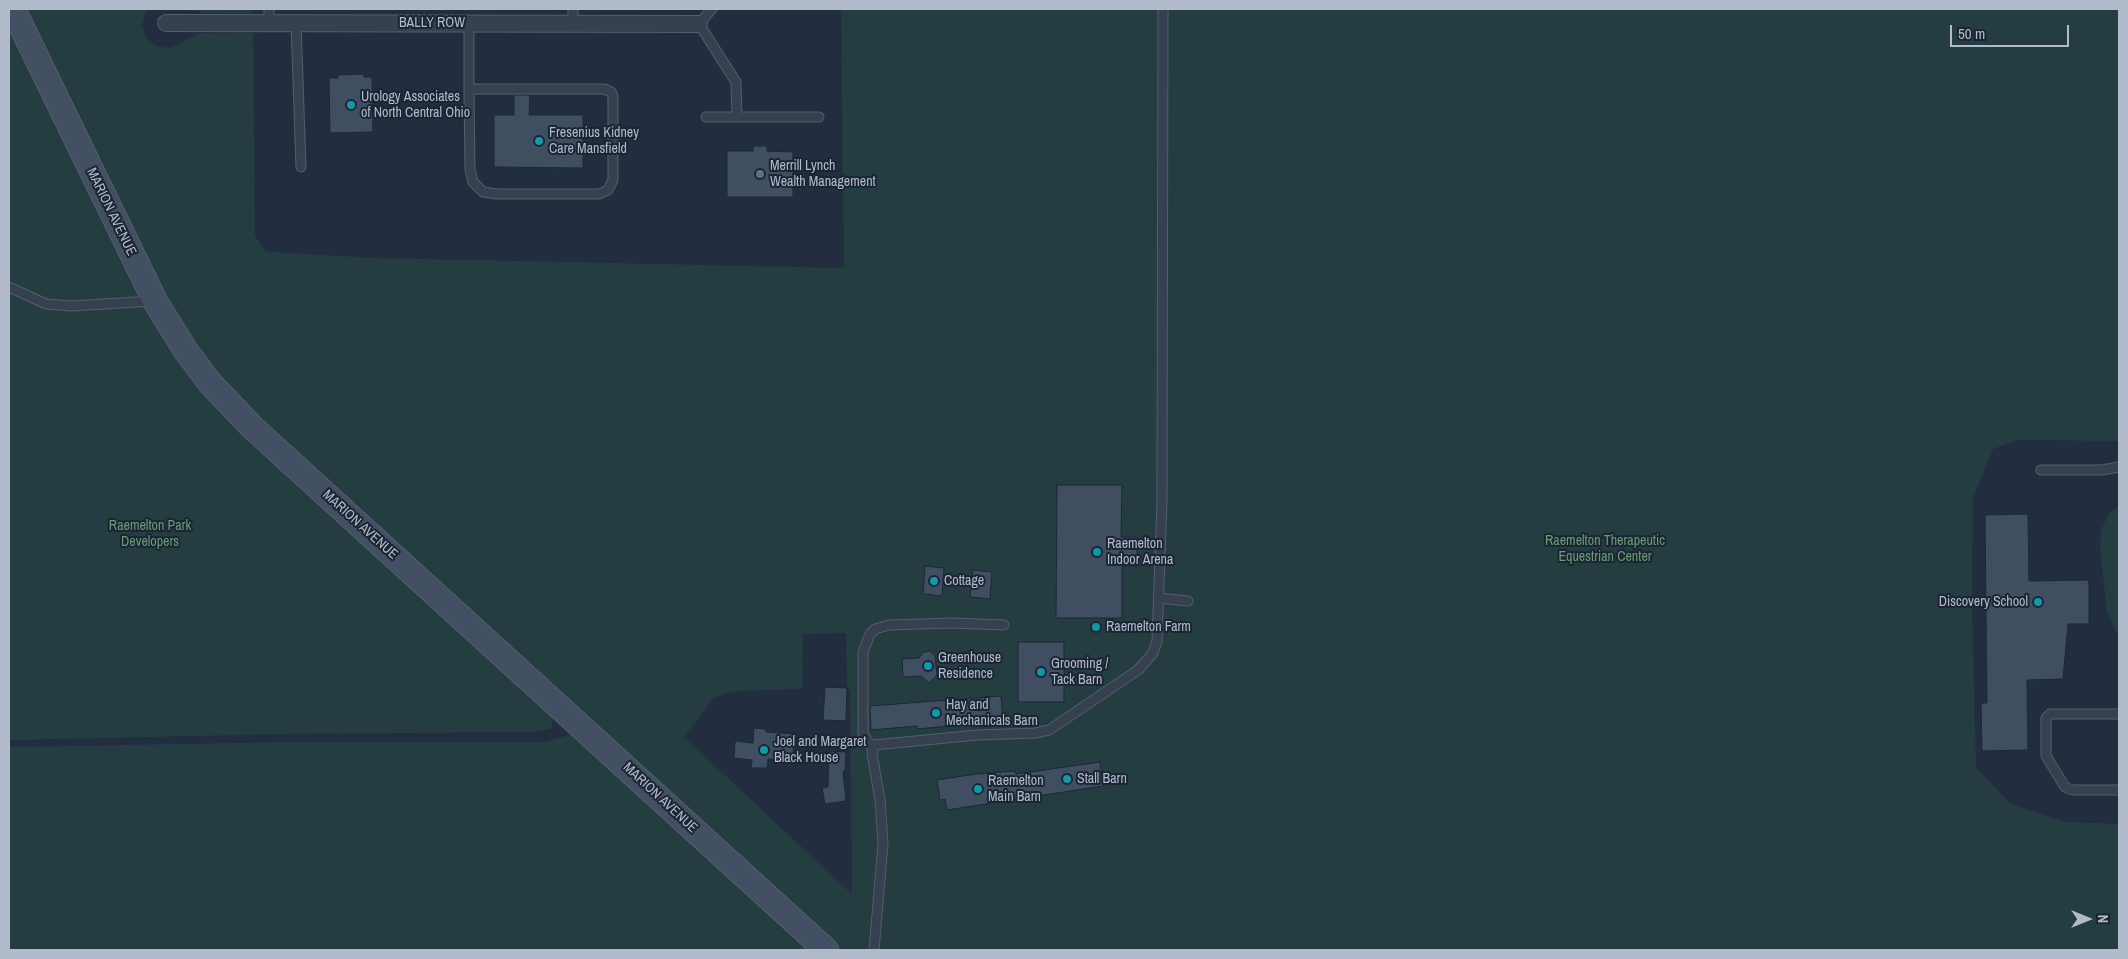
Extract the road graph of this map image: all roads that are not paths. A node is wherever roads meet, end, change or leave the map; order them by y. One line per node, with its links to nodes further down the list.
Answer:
1 (13, 9): 16 (street, MARION AVENUE)
2 (712, 9): 9 (lane)
3 (1163, 9): 19 (lane)
4 (269, 16): 7 (street, BALLY ROW); 8 (street, BALLY ROW)
5 (573, 16): 6 (street, BALLY ROW); 9 (street, BALLY ROW)
6 (473, 18): 8 (street, BALLY ROW); 10 (lane)
7 (166, 23)
8 (296, 23): 14 (lane)
9 (699, 24): 12 (lane)
10 (469, 89): 10 (lane)
11 (706, 117): 12 (lane)
12 (737, 117): 13 (lane)
13 (819, 117)
14 (301, 167)
15 (9, 287): 16 (lane)
16 (155, 301): 25 (street, MARION AVENUE)
17 (2119, 467): 18 (lane)
18 (2041, 470)
19 (1159, 598): 20 (lane); 23 (lane)
20 (1188, 601)
21 (1004, 625): 23 (lane)
22 (2119, 714): 24 (lane)
23 (872, 748): 26 (lane)
24 (2119, 790)
25 (826, 950)
26 (874, 950)

